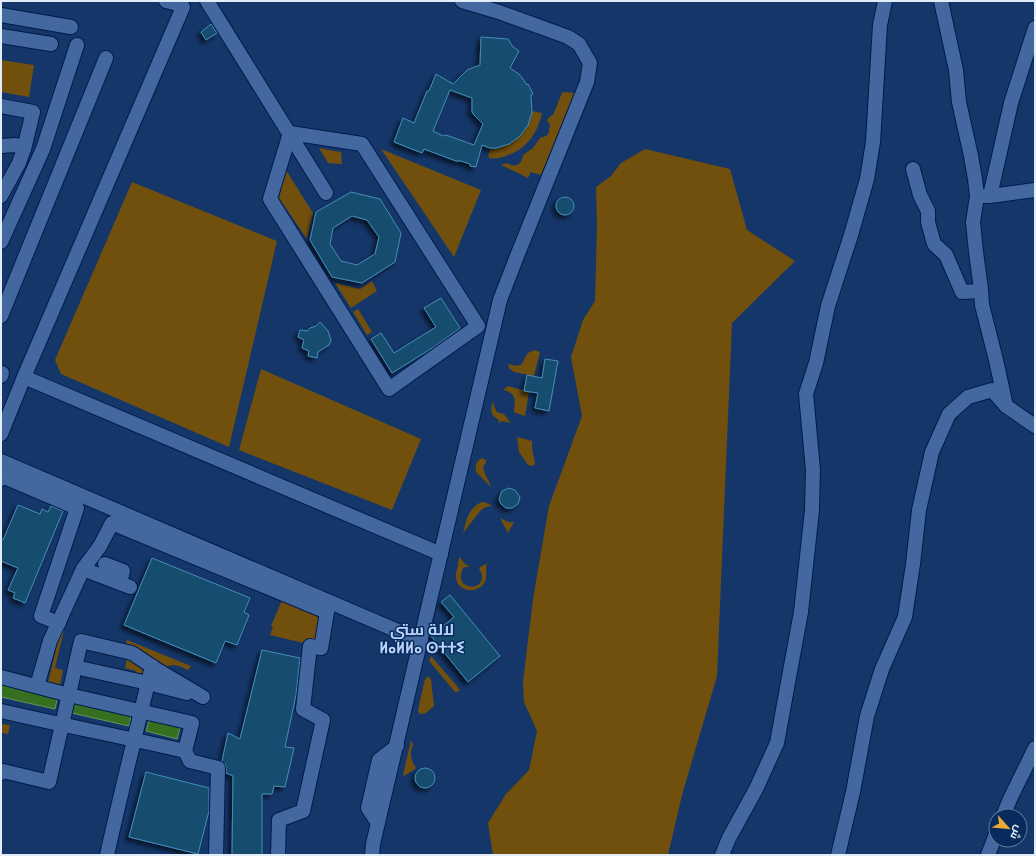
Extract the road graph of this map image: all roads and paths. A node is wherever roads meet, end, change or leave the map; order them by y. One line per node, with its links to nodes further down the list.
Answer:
1 (207, 1): 15 (street)
2 (462, 1): 6 (street)
3 (885, 1): 57 (street)
4 (941, 1): 22 (street)
5 (179, 3): 28 (street)
6 (501, 7): 34 (street)
7 (1, 15): 8 (street)
8 (71, 26)
9 (1035, 28): 22 (street)
10 (1, 36): 11 (street)
11 (51, 44)
12 (77, 45): 23 (street)
13 (106, 58): 25 (street)
14 (1, 106): 17 (street)
15 (290, 133): 15 (street); 20 (street)
16 (1, 146): 17 (street)
17 (24, 149): 21 (street)
18 (913, 169): 24 (street)
19 (1035, 190): 22 (street)
20 (326, 193)
21 (1, 196)
22 (983, 196): 24 (street)
23 (1, 242)
24 (981, 291): 29 (street)
25 (2, 310)
26 (1, 373): 27 (street)
27 (1, 376)
28 (24, 377): 31 (street); 34 (street)
29 (1006, 406): 30 (street); 58 (street)
30 (1035, 426)
31 (1, 434)
32 (1, 460): 38 (street)
33 (1, 479): 37 (street)
34 (441, 554): 38 (street)
35 (105, 564): 36 (street)
36 (83, 569): 37 (street); 55 (street)
37 (58, 623): 43 (street)
38 (421, 641): 56 (street)
39 (152, 666): 40 (street); 42 (street); 42 (street)
40 (75, 667): 42 (street); 44 (street)
41 (1, 677): 43 (street)
42 (148, 683): 46 (street)
43 (37, 686): 44 (street)
44 (69, 695): 46 (street); 47 (street)
45 (1, 711): 47 (street)
46 (142, 711): 48 (street); 50 (street)
47 (62, 725): 48 (street); 51 (street)
48 (134, 739): 50 (street); 53 (street)
49 (1035, 748): 52 (street)
50 (185, 751): 54 (street)
51 (1, 773)
52 (1006, 808)
53 (107, 855)
54 (216, 855)
55 (278, 855)
56 (372, 855)
57 (722, 855)
58 (838, 855)

